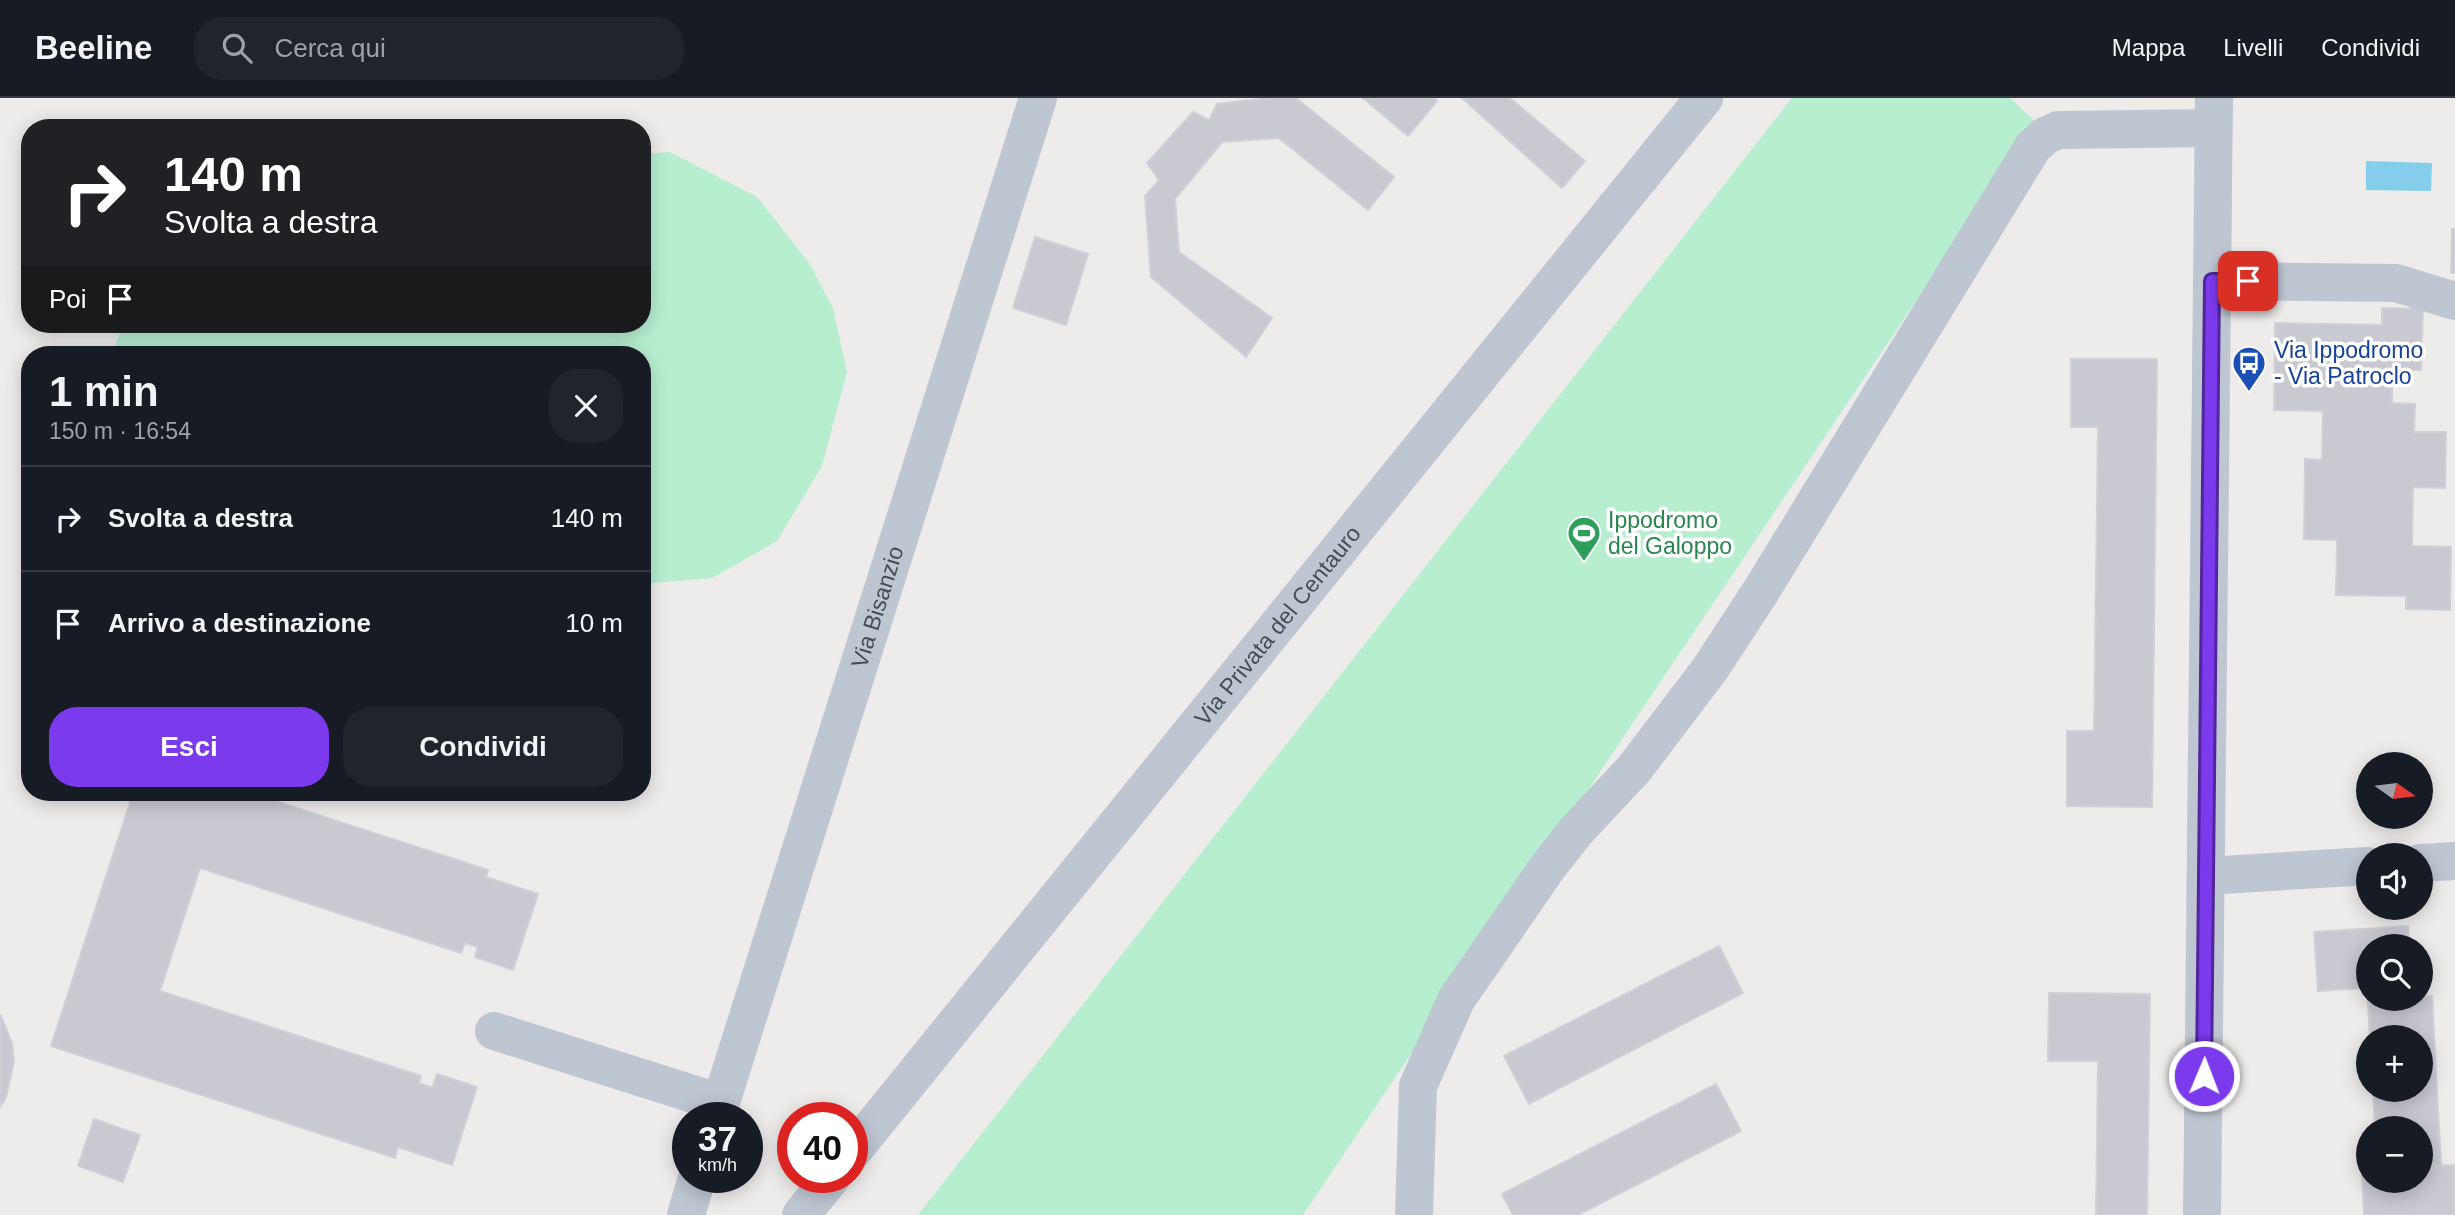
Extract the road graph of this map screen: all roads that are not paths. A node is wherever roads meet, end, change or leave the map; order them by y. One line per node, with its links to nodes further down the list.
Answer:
1 (1038, 98): 12 (street, Via Bisanzio)
2 (1704, 98): 13 (street, Via Privata del Centauro)
3 (2213, 113): 4 (street); 18 (street)
4 (2212, 281): 5 (street); 9 (street)
5 (2455, 301)
6 (2455, 861): 7 (street)
7 (2433, 862)
8 (2356, 867): 9 (street)
9 (2206, 876): 19 (street)
10 (494, 1031): 11 (street)
11 (694, 1102)
12 (722, 1102)
13 (868, 1132)
14 (693, 1193): 16 (street)
15 (819, 1193): 17 (street)
16 (686, 1215)
17 (801, 1215)
18 (1414, 1215)
19 (2202, 1215)

